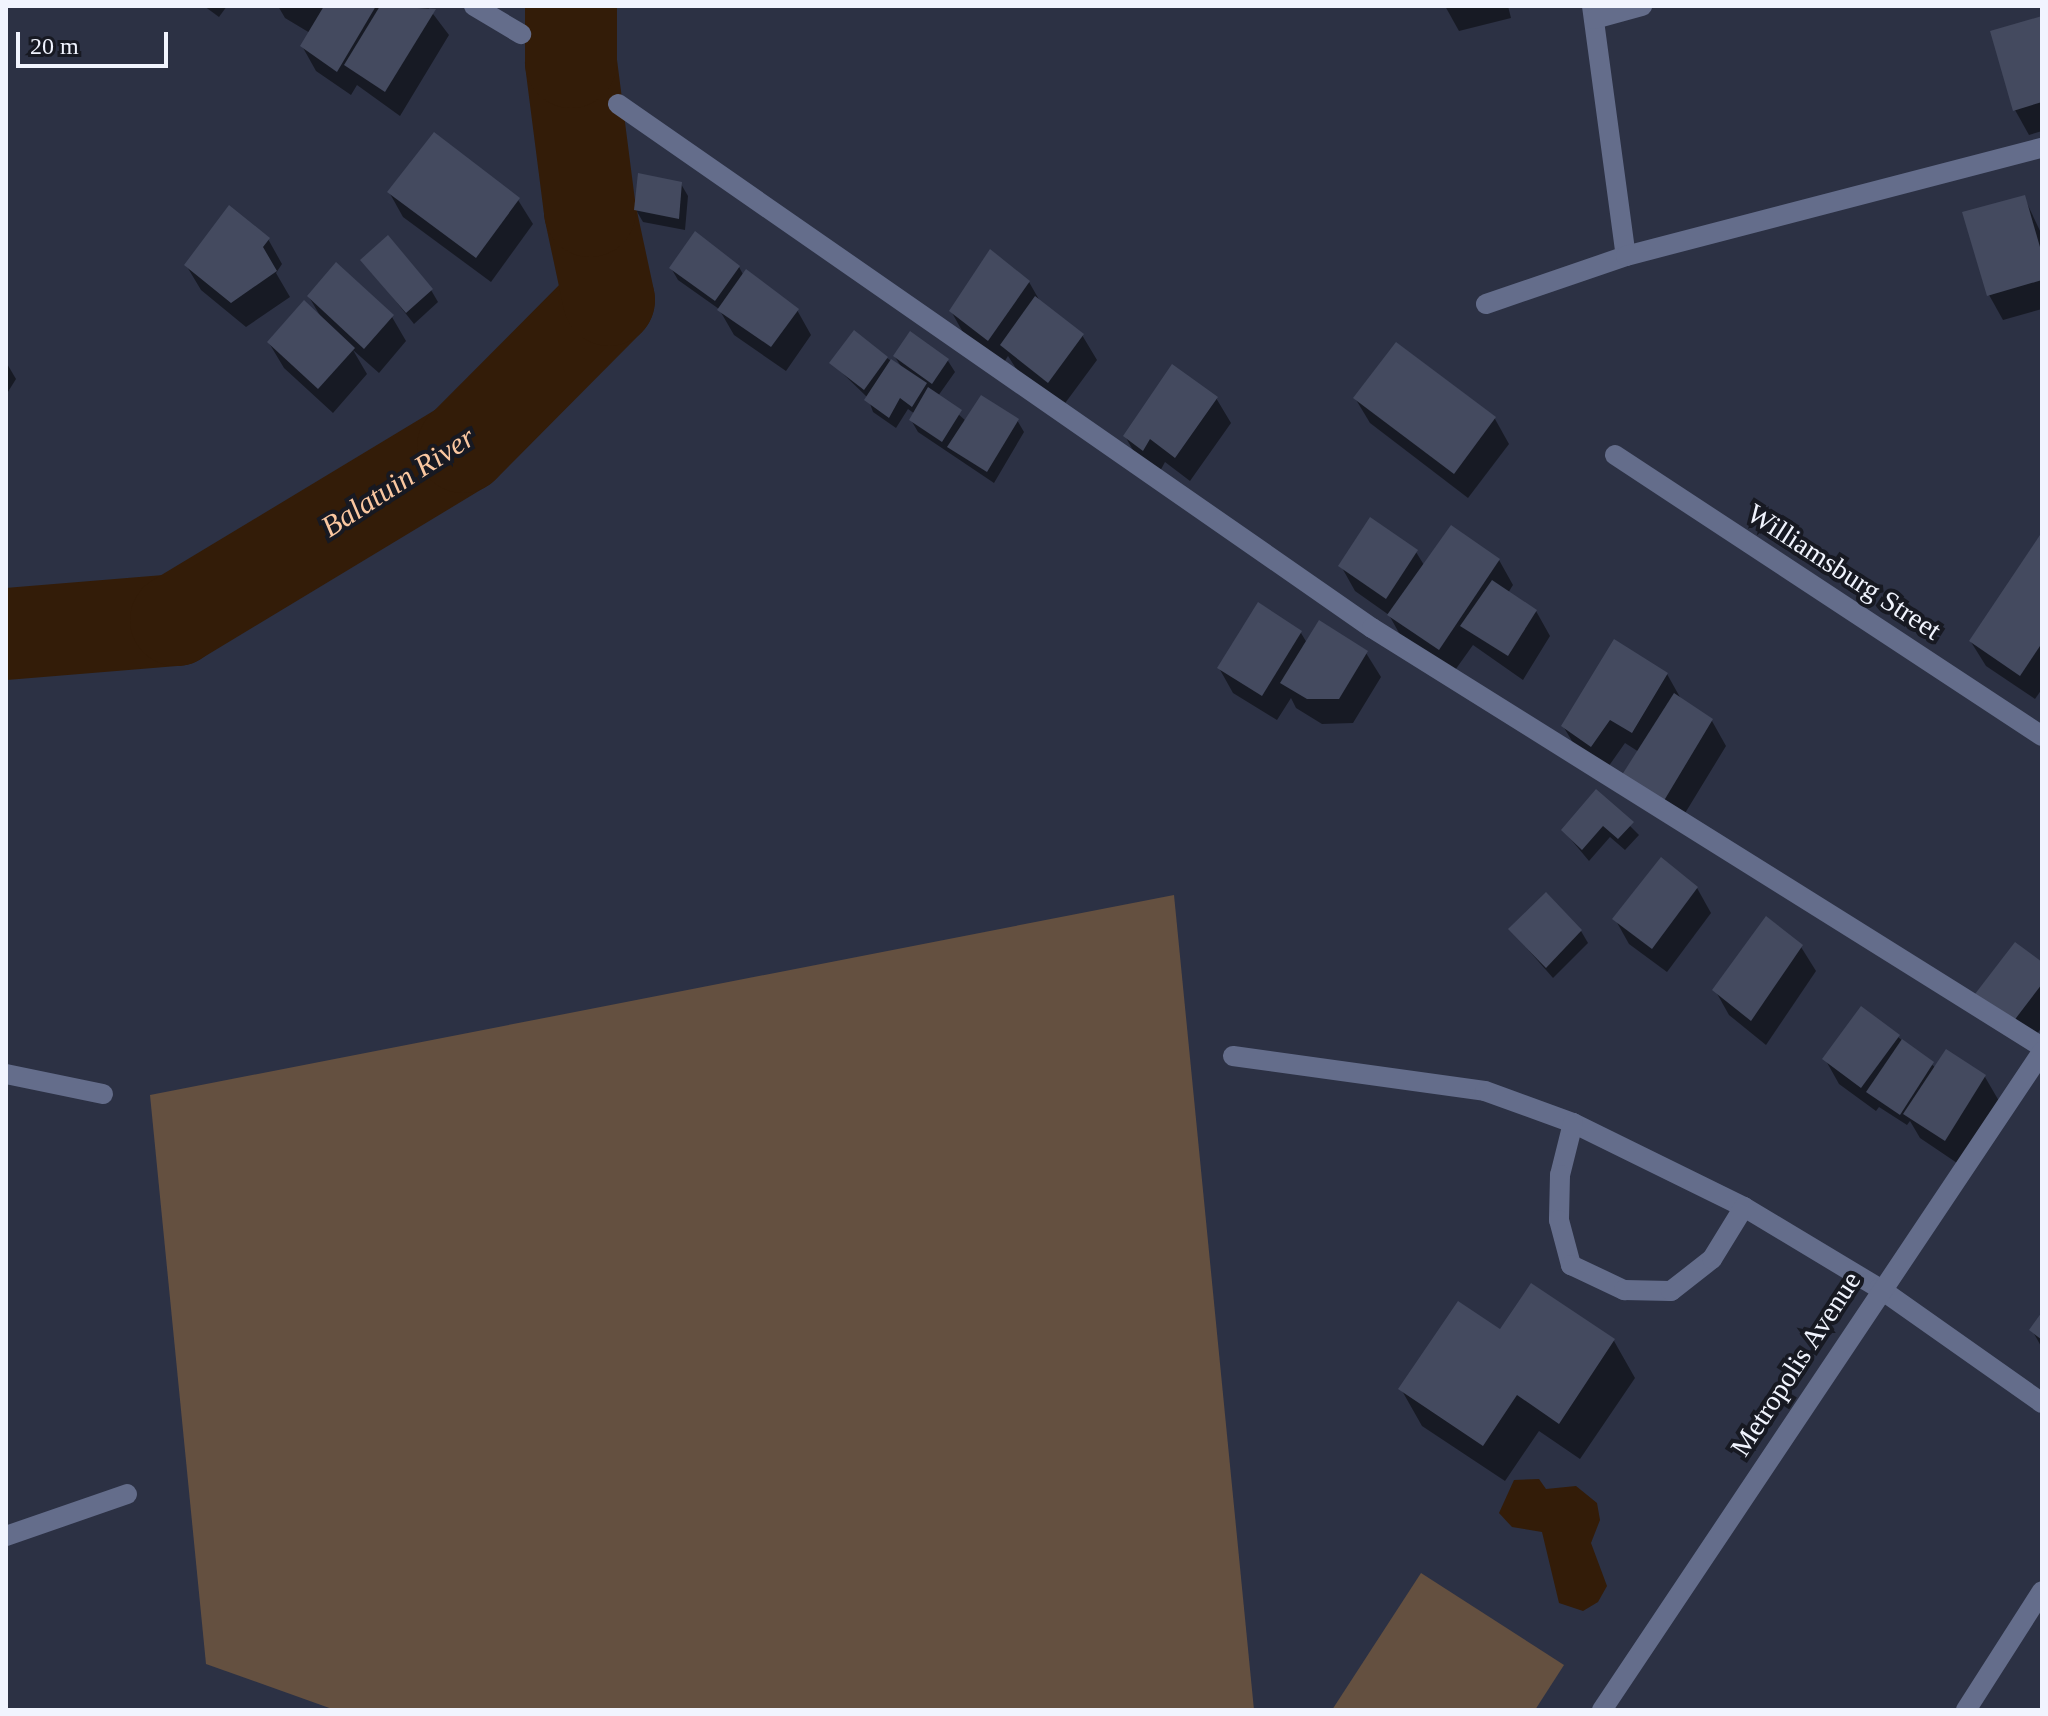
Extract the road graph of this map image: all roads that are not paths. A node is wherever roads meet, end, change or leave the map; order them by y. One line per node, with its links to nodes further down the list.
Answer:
1 (474, 6): 4 (street)
2 (1642, 6): 3 (street)
3 (1593, 13): 7 (street)
4 (521, 34)
5 (618, 104): 11 (street)
6 (2042, 148): 7 (street)
7 (1626, 256): 8 (street)
8 (1486, 304)
9 (1615, 455): 10 (street, Williamsburg Street)
10 (2042, 736)
11 (2042, 1050): 17 (street, Metropolis Avenue)
12 (1233, 1056): 15 (street)
13 (6, 1074): 14 (street)
14 (103, 1094)
15 (1573, 1123): 16 (street); 16 (street)
16 (1744, 1207): 17 (street)
17 (1879, 1288): 18 (street); 22 (street, Metropolis Avenue)
18 (2042, 1403)
19 (127, 1494): 20 (street)
20 (6, 1536)
21 (2042, 1591): 23 (street)
22 (1602, 1710)
23 (1966, 1710)

